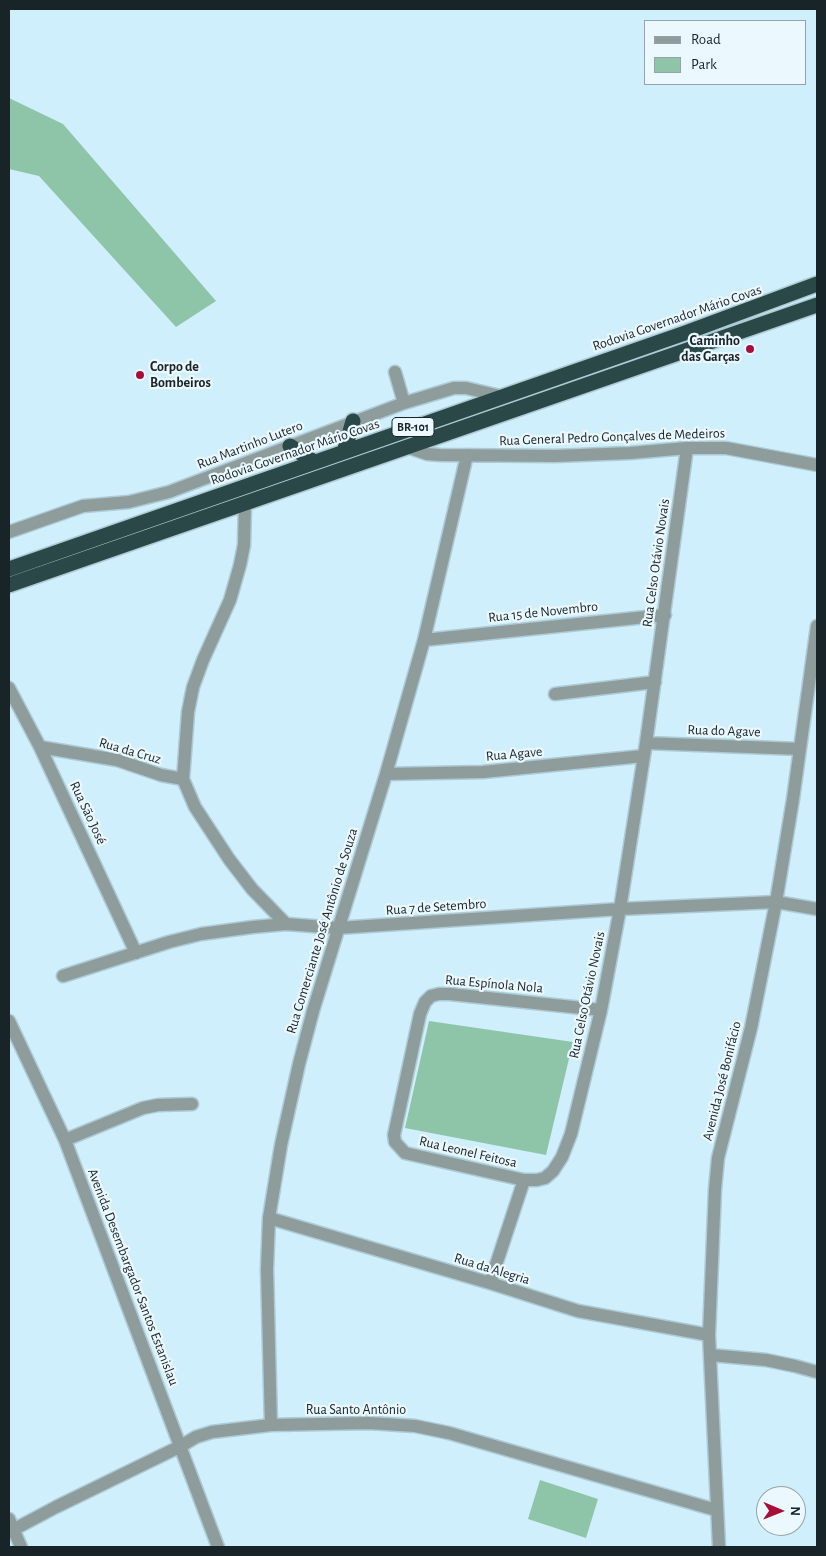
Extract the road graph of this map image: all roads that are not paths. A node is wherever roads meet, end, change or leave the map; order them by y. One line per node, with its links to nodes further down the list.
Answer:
1 (817, 284): 4 (highway, Rodovia Governador Mário Covas / BR-101)
2 (817, 305): 8 (highway, BR-101)
3 (395, 372): 5 (street)
4 (500, 396): 5 (street, Rua Martinho Lutero); 10 (highway, Rodovia Governador Mário Covas / BR-101)
5 (404, 403): 6 (street, Rua Martinho Lutero)
6 (353, 421): 7 (street, Rua Martinho Lutero); 10 (highway)
7 (290, 446): 12 (highway); 15 (street, Rua Martinho Lutero)
8 (407, 447): 11 (street, Rua General Pedro Gonçalves de Medeiros); 14 (highway, BR-101)
9 (687, 448): 11 (street, Rua General Pedro Gonçalves de Medeiros); 13 (street, Rua General Pedro Gonçalves de Medeiros); 18 (street, Rua Celso Otávio Novais)
10 (344, 452): 12 (highway, Rodovia Governador Mário Covas / BR-101)
11 (467, 455): 20 (street, Rua Comerciante José Antônio de Souza)
12 (314, 462): 16 (highway, Rodovia Governador Mário Covas / BR-101)
13 (817, 466)
14 (245, 503): 17 (highway, BR-101); 29 (street)
15 (9, 532)
16 (9, 568)
17 (9, 585)
18 (665, 614): 20 (street, Rua 15 de Novembro); 21 (street, Rua Celso Otávio Novais)
19 (817, 626): 26 (street, Avenida José Bonifácio)
20 (424, 640): 28 (street, Rua Comerciante José Antônio de Souza)
21 (655, 682): 23 (street); 24 (street, Rua Celso Otávio Novais)
22 (9, 688): 25 (street, Rua São José)
23 (555, 694)
24 (646, 743): 26 (street, Rua do Agave); 27 (street, Rua Celso Otávio Novais)
25 (40, 747): 29 (street, Rua da Cruz); 35 (street, Rua São José)
26 (800, 749): 30 (street, Avenida José Bonifácio)
27 (643, 756): 28 (street, Rua Agave); 31 (street, Rua Celso Otávio Novais)
28 (386, 774): 34 (street, Rua Comerciante José Antônio de Souza)
29 (183, 779): 33 (street)
30 (776, 902): 31 (street, Rua 7 de Setembro); 32 (street, Rua 7 de Setembro); 45 (street, Avenida José Bonifácio)
31 (620, 909): 34 (street, Rua 7 de Setembro); 37 (street, Rua Celso Otávio Novais)
32 (817, 909)
33 (286, 924): 34 (street, Rua 7 de Setembro); 35 (street, Rua 7 de Setembro)
34 (338, 928): 43 (street, Rua Comerciante José Antônio de Souza)
35 (136, 953): 36 (street, Rua 7 de Setembro)
36 (63, 976)
37 (601, 1010): 41 (street, Rua Espínola Nola); 42 (street, Rua Celso Otávio Novais)
38 (9, 1022): 40 (street, Avenida Desembargador Santos Estanislau)
39 (192, 1104): 40 (street)
40 (65, 1140): 49 (street, Avenida Desembargador Santos Estanislau)
41 (405, 1153): 42 (street, Rua Leonel Feitosa)
42 (524, 1180): 44 (street)
43 (270, 1218): 44 (street, Rua da Alegria); 48 (street, Rua Comerciante José Antônio de Souza)
44 (490, 1283): 45 (street, Rua da Alegria)
45 (709, 1335): 46 (street, Avenida José Bonifácio)
46 (710, 1355): 47 (street); 50 (street, Avenida José Bonifácio)
47 (817, 1372)
48 (271, 1425): 49 (street, Rua Santo Antônio); 50 (street, Rua Santo Antônio)
49 (181, 1446): 51 (street, Rua Santo Antônio); 53 (street, Avenida Desembargador Santos Estanislau)
50 (716, 1510): 54 (street, Avenida José Bonifácio)
51 (10, 1527): 52 (street)
52 (21, 1547)
53 (218, 1547)
54 (719, 1547)

